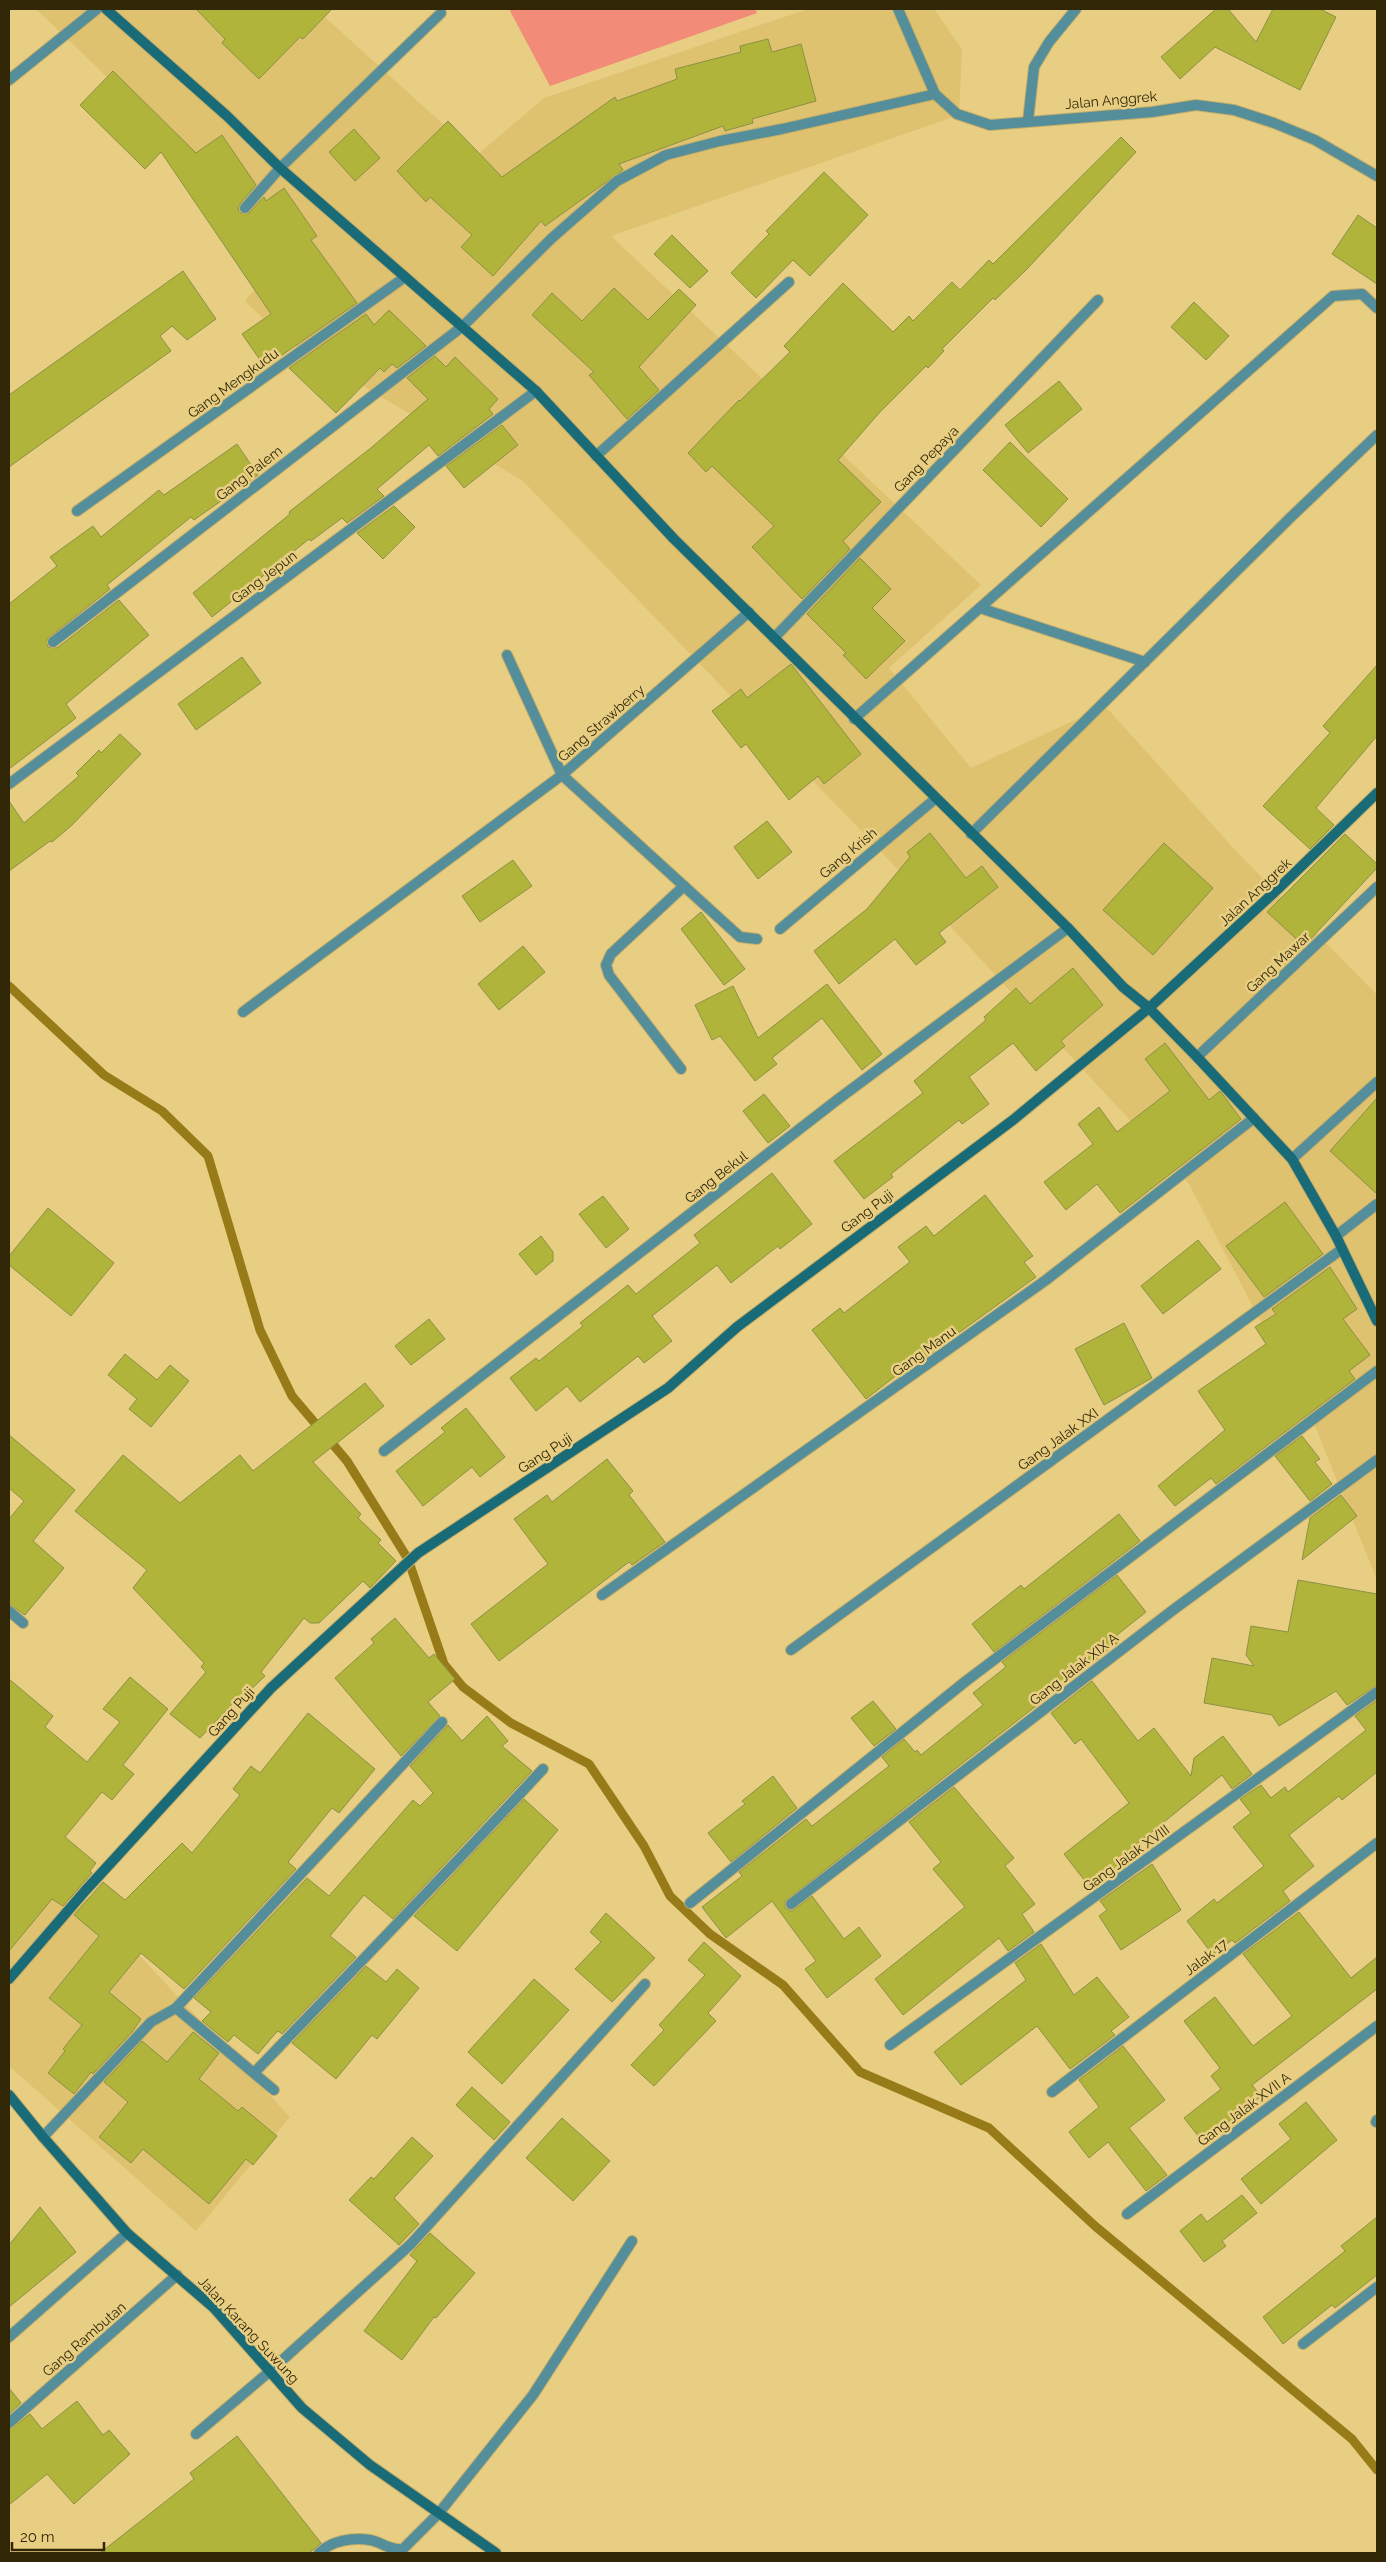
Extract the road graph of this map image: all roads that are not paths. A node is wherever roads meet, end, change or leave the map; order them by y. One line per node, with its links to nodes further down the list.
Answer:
1 (97, 9): 6 (street)
2 (106, 9): 9 (street)
3 (898, 9): 7 (street, Jalan Anggrek)
4 (1076, 9): 8 (street)
5 (440, 13): 9 (street)
6 (9, 80)
7 (935, 94): 8 (street, Jalan Anggrek); 16 (street, Gang Palem)
8 (1028, 121): 10 (street, Jalan Anggrek)
9 (280, 168): 11 (street); 12 (street)
10 (1377, 176)
11 (245, 208)
12 (405, 277): 16 (street); 20 (street, Gang Mengkudu)
13 (789, 282): 19 (street)
14 (1098, 300): 23 (street, Gang Pepaya)
15 (1377, 308): 21 (street)
16 (463, 326): 17 (street); 24 (street, Gang Palem)
17 (536, 391): 19 (street); 29 (street, Gang Jepun)
18 (1377, 435): 26 (street)
19 (596, 456): 22 (street)
20 (77, 511)
21 (980, 608): 26 (street); 27 (street)
22 (749, 612): 23 (street); 28 (street, Gang Strawberry)
23 (774, 638): 27 (street)
24 (53, 642)
25 (507, 655): 28 (street)
26 (1144, 662): 32 (street)
27 (854, 719): 31 (street)
28 (562, 775): 33 (street, Gang Strawberry); 39 (street)
29 (9, 784)
30 (1377, 793): 38 (street, Jalan Anggrek)
31 (935, 798): 32 (street); 36 (street, Gang Krish)
32 (971, 834): 35 (street)
33 (684, 886): 37 (street, Gang Strawberry); 41 (street)
34 (1377, 887): 40 (street, Gang Mawar)
35 (1068, 928): 38 (street); 50 (street, Gang Bekul)
36 (780, 929)
37 (757, 939)
38 (1149, 1008): 40 (street); 62 (street, Gang Puji)
39 (243, 1012)
40 (1197, 1057): 43 (street)
41 (680, 1069)
42 (1377, 1082): 44 (street)
43 (1254, 1118): 44 (street); 52 (street, Gang Manu)
44 (1292, 1159): 46 (street)
45 (1377, 1204): 46 (street)
46 (1336, 1236): 47 (street)
47 (1342, 1249): 48 (street); 55 (street, Gang Jalak XXI)
48 (1377, 1321)
49 (1377, 1370): 60 (street)
50 (384, 1451)
51 (1377, 1460): 61 (street, Gang Jalak XIX A)
52 (602, 1595)
53 (9, 1612): 54 (street)
54 (23, 1623)
55 (791, 1650)
56 (1377, 1692): 66 (street, Gang Jalak XVIII)
57 (442, 1722): 64 (street)
58 (543, 1769): 67 (street)
59 (1377, 1843): 69 (street, Jalak 17)
60 (690, 1903)
61 (790, 1904)
62 (9, 1979)
63 (644, 1984): 79 (street)
64 (176, 2008): 67 (street); 71 (street)
65 (1377, 2026): 72 (street, Gang Jalak XVII A)
66 (890, 2045)
67 (254, 2073): 68 (street)
68 (274, 2090)
69 (1052, 2092)
70 (9, 2095): 71 (street, Jalan Karang Suwung)
71 (42, 2138): 73 (street, Jalan Karang Suwung)
72 (1127, 2214)
73 (127, 2233): 75 (street, Jalan Karang Suwung); 77 (street)
74 (632, 2241): 82 (street)
75 (177, 2275): 79 (street, Jalan Karang Suwung); 80 (street, Gang Rambutan)
76 (1377, 2288): 78 (street)
77 (9, 2336)
78 (1303, 2344)
79 (269, 2372): 81 (street); 82 (street, Jalan Karang Suwung)
80 (9, 2423)
81 (196, 2434)
82 (439, 2513): 83 (street); 84 (street, Jalan Karang Suwung)
83 (318, 2553)
84 (496, 2553)

